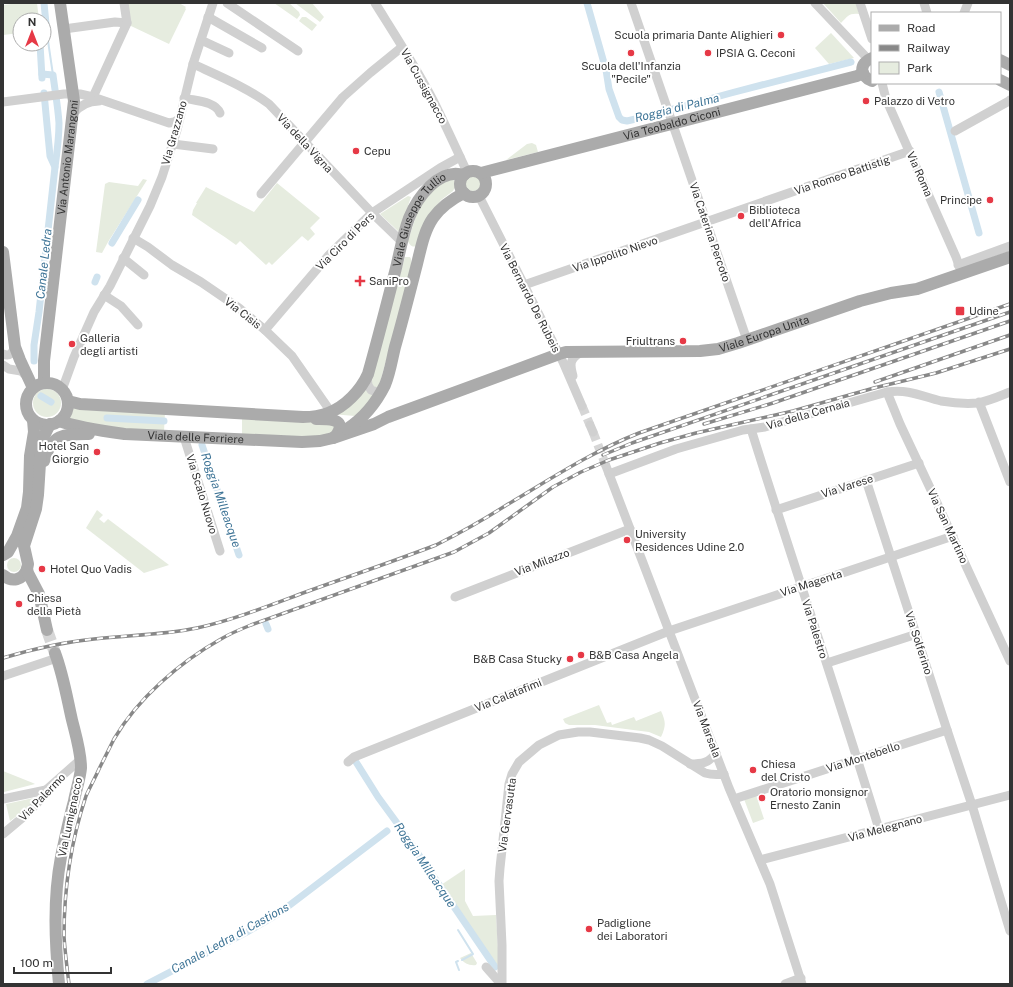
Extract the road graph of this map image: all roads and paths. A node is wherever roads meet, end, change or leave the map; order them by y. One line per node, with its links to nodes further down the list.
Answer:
1 (60, 3): 11 (main road, Via Antonio Marangoni)
2 (124, 3): 10 (street)
3 (213, 3): 9 (street, Via Grazzano)
4 (227, 3): 16 (street)
5 (375, 3): 14 (street, Via Cussignacco)
6 (631, 3): 35 (street, Via Caterina Percoto)
7 (815, 3): 18 (street)
8 (860, 3): 12 (street)
9 (208, 17): 13 (street, Via Grazzano); 15 (street)
10 (127, 23): 11 (street); 27 (street)
11 (64, 29): 26 (main road, Via Antonio Marangoni)
12 (871, 36)
13 (201, 40): 17 (street); 20 (street, Via Grazzano)
14 (402, 47): 37 (street); 41 (street, Via Cussignacco)
15 (262, 48)
16 (298, 51)
17 (229, 53)
18 (870, 59): 22 (main road)
19 (1001, 60): 21 (main road)
20 (193, 64): 28 (street, Via Grazzano); 37 (street, Via della Vigna)
21 (1010, 65)
22 (868, 77): 35 (main road, Via Teobaldo Ciconi)
23 (1001, 80): 25 (main road)
24 (882, 84): 40 (street, Via Roma)
25 (1010, 85)
26 (68, 94): 27 (street); 31 (street); 32 (main road, Via Antonio Marangoni)
27 (93, 97): 29 (street)
28 (184, 98): 33 (street); 34 (street, Via Grazzano)
29 (103, 100): 32 (street); 34 (street)
30 (1010, 100): 36 (street)
31 (3, 102)
32 (73, 114): 71 (main road, Via Antonio Marangoni)
33 (220, 114)
34 (179, 118): 38 (street, Via Grazzano)
35 (671, 120): 42 (main road, Via Teobaldo Ciconi); 48 (street, Via Caterina Percoto)
36 (955, 131)
37 (305, 142): 45 (street); 47 (street, Via della Vigna)
38 (173, 144): 39 (street); 49 (street, Via Grazzano)
39 (213, 149)
40 (910, 151): 48 (street, Via Romeo Battistig); 56 (street, Via Roma)
41 (460, 157): 43 (street, Via Cussignacco); 47 (street, Via Ciro di Pers)
42 (481, 173): 43 (main road); 46 (main road)
43 (465, 174): 44 (main road); 50 (main road, Viale Giuseppe Tullio)
44 (464, 193): 46 (main road); 72 (main road, Viale Giuseppe Tullio)
45 (262, 194)
46 (479, 196): 59 (street, Via Bernardo De Rubeis)
47 (372, 213): 50 (street, Via della Vigna); 62 (street, Via Ciro di Pers)
48 (706, 222): 59 (street, Via Ippolito Nievo); 63 (street, Via Caterina Percoto)
49 (133, 238): 54 (street, Via Grazzano); 62 (street, Via Cisis)
50 (402, 242): 70 (main road, Viale Giuseppe Tullio)
51 (1010, 246): 55 (street, Viale Europa Unita)
52 (3, 252): 57 (main road)
53 (1010, 257): 55 (main road, Viale Europa Unita)
54 (123, 258): 58 (street); 60 (street, Via Grazzano)
55 (987, 260): 56 (main road, Viale Europa Unita)
56 (960, 269): 63 (main road, Viale Europa Unita)
57 (4, 273): 64 (main road)
58 (144, 274)
59 (524, 285): 67 (street, Via Bernardo De Rubeis)
60 (104, 295): 61 (street); 75 (street, Via Grazzano)
61 (138, 325)
62 (265, 330): 77 (street, Via Cisis)
63 (748, 340): 65 (main road, Viale Europa Unita)
64 (15, 347): 66 (street); 69 (main road)
65 (580, 353): 67 (main road, Viale Europa Unita); 67 (street, Via Bernardo De Rubeis)
66 (3, 354)
67 (559, 354): 85 (main road, Viale delle Ferriere)
68 (3, 365): 69 (street)
69 (28, 377): 71 (main road)
70 (367, 377): 72 (street); 77 (main road, Viale Giuseppe Tullio)
71 (38, 386): 75 (main road); 79 (main road)
72 (381, 392): 80 (main road, Viale Giuseppe Tullio)
73 (887, 392): 76 (street, Via della Cernaia); 82 (street, Via della Cernaia); 86 (street, Via San Martino)
74 (1010, 392): 76 (street, Via della Cernaia)
75 (65, 395): 78 (main road); 81 (main road)
76 (979, 402): 89 (street)
77 (331, 412): 78 (main road)
78 (303, 418): 85 (main road)
79 (33, 420): 81 (main road); 95 (main road)
80 (359, 421): 85 (main road, Viale delle Ferriere)
81 (55, 423): 83 (main road, Viale delle Ferriere); 90 (main road)
82 (751, 429): 87 (street, Via della Cernaia); 91 (street, Via Palestro)
83 (106, 431): 84 (main road, Viale delle Ferriere); 90 (main road)
84 (184, 437): 85 (main road, Viale delle Ferriere); 94 (street, Via Scalo Nuovo)
85 (333, 438)
86 (919, 463): 88 (street, Via Varese); 93 (street, Via San Martino)
87 (607, 470): 92 (street, Via Marsala)
88 (866, 480): 91 (street, Via Varese); 96 (street, Via Solferino)
89 (1010, 482)
90 (39, 488): 97 (main road)
91 (776, 510): 99 (street, Via Palestro)
92 (630, 529): 100 (street, Via Milazzo); 102 (street, Via Marsala)
93 (953, 536): 96 (street, Via Magenta); 105 (street, Via San Martino)
94 (220, 551)
95 (6, 553): 97 (main road)
96 (891, 556): 99 (street, Via Magenta); 103 (street, Via Solferino)
97 (27, 564): 98 (main road); 101 (main road)
98 (3, 575)
99 (801, 586): 102 (street, Via Magenta); 106 (street, Via Palestro)
100 (454, 597)
101 (47, 630)
102 (669, 631): 109 (street, Via Marsala); 112 (street, Via Calatafimi)
103 (917, 634): 106 (street); 108 (street, Via Solferino)
104 (56, 655): 107 (street); 111 (main road, Via Lumignacco)
105 (1010, 661)
106 (827, 663): 110 (street, Via Palestro)
107 (3, 676)
108 (947, 730): 110 (street, Via Montebello); 119 (street, Via Solferino)
109 (716, 752): 113 (street); 114 (street, Via Marsala)
110 (857, 758): 118 (street, Via Montebello); 120 (street, Via Palestro)
111 (80, 760): 115 (street, Via Palermo); 127 (main road, Via Lumignacco)
112 (348, 762)
113 (690, 764): 114 (street, Via Gervasutta); 125 (street, Via Gervasutta)
114 (724, 774): 118 (street, Via Marsala)
115 (46, 790): 117 (street); 121 (street, Via Palermo)
116 (1010, 795): 119 (street, Via Melegnano)
117 (3, 799)
118 (734, 799): 122 (street, Via Marsala)
119 (972, 805): 120 (street, Via Melegnano); 123 (street, Via Solferino)
120 (879, 829): 122 (street, Via Melegnano)
121 (3, 834)
122 (760, 860): 126 (street, Via Marsala)
123 (1010, 931)
124 (486, 967): 125 (street)
125 (502, 980)
126 (801, 981): 128 (street)
127 (59, 984)
128 (785, 984)

